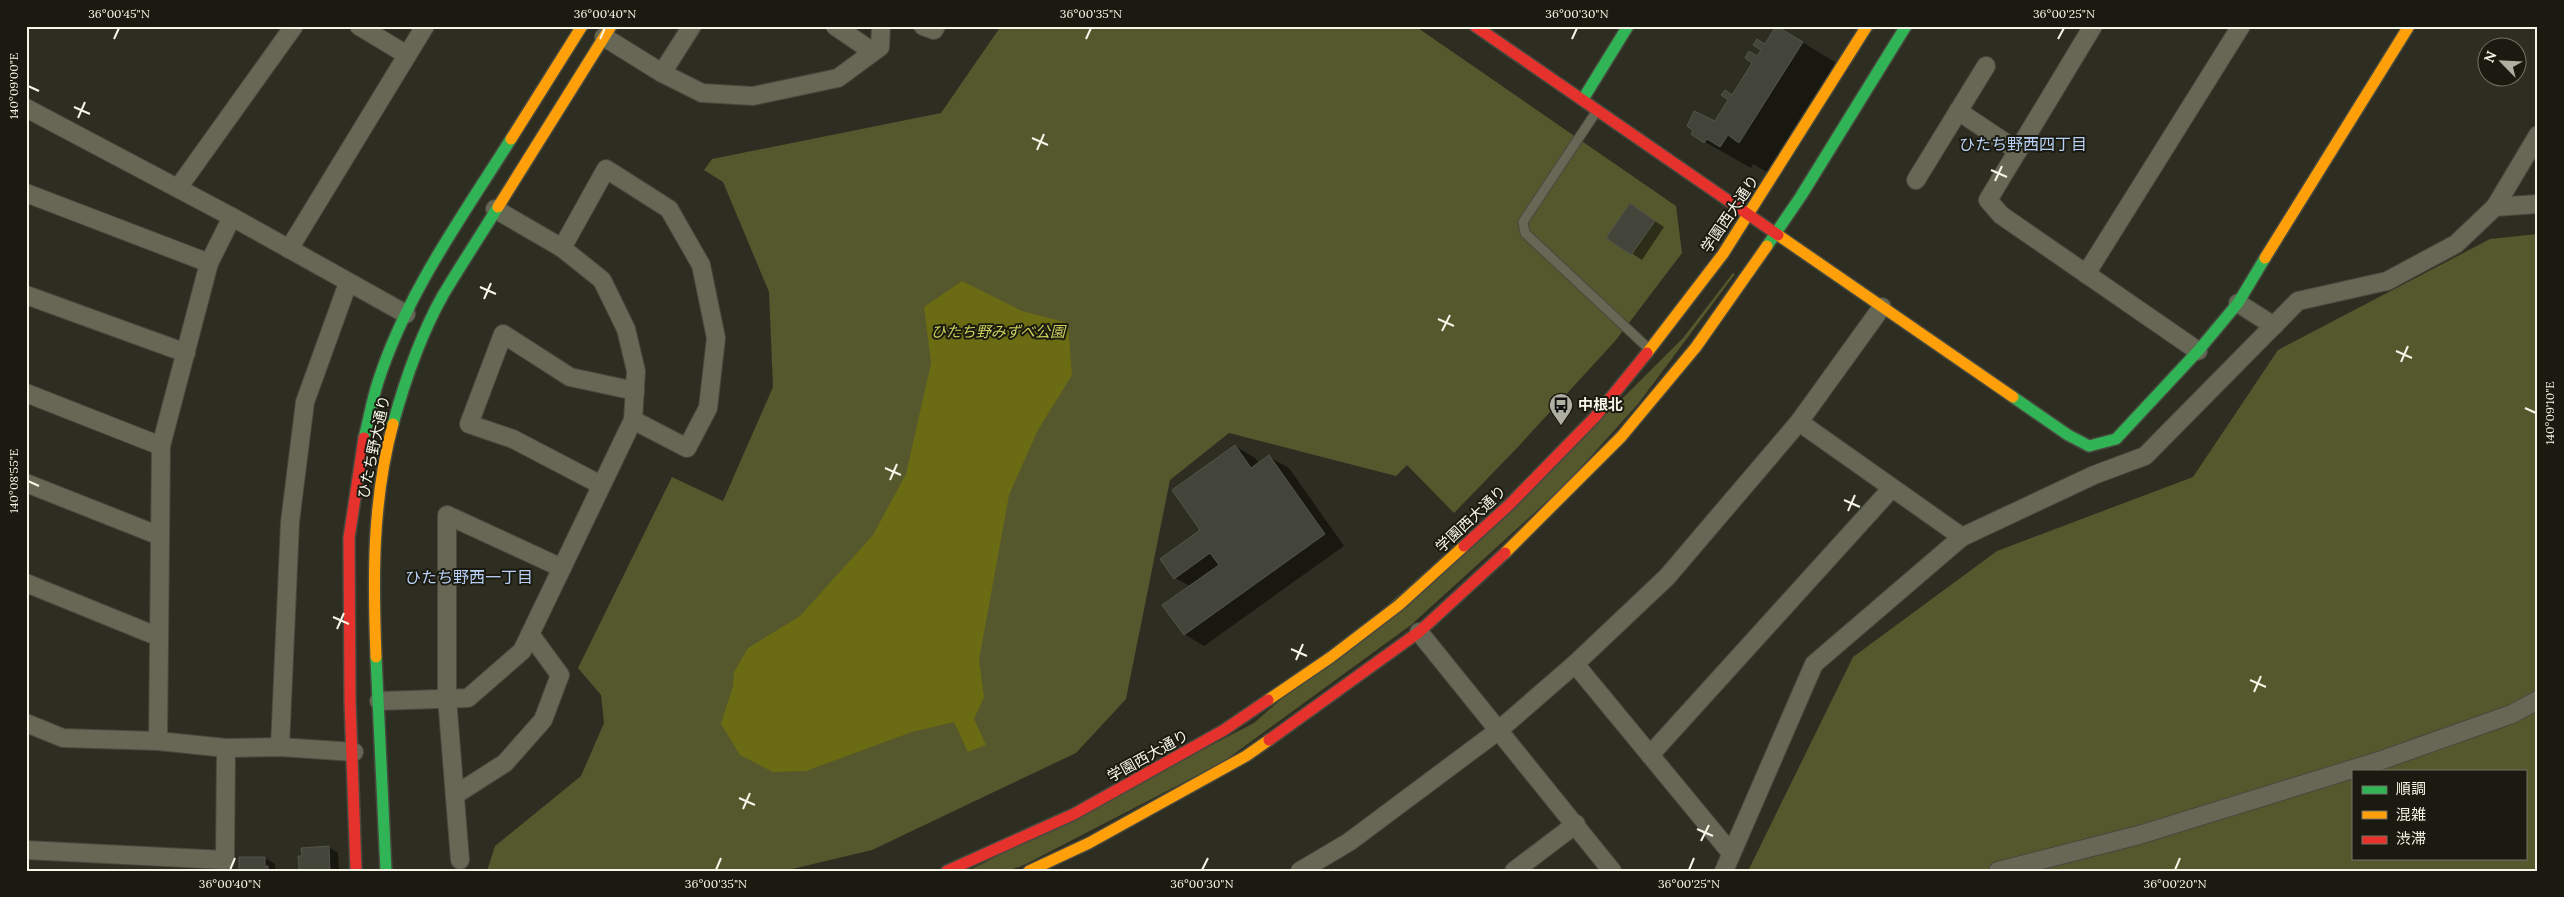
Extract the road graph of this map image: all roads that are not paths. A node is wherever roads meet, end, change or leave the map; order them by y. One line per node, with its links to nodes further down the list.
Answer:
1 (294, 26): 29 (street)
2 (359, 26): 19 (street)
3 (425, 26): 19 (street)
4 (582, 26): 45 (street, ひたち野大通り)
5 (692, 26): 21 (street)
6 (835, 26): 18 (street)
7 (881, 26): 18 (street)
8 (923, 26): 9 (street)
9 (936, 26)
10 (1475, 26): 22 (street)
11 (1628, 26): 22 (street)
12 (1867, 26): 34 (street, 学園西大通り)
13 (1906, 26): 36 (street)
14 (2093, 26): 27 (street)
15 (2241, 26): 40 (street)
16 (2410, 26): 43 (street)
17 (607, 32): 21 (street); 33 (street, ひたち野大通り)
18 (873, 52): 21 (street)
19 (407, 56): 38 (street)
20 (1986, 66): 25 (street)
21 (662, 73)
22 (1583, 99): 24 (street)
23 (26, 108): 29 (street)
24 (1598, 109): 34 (street); 47 (lane)
25 (1958, 111): 27 (street); 28 (street)
26 (2538, 135): 32 (street)
27 (2018, 151): 40 (street)
28 (1916, 180)
29 (178, 188): 35 (street)
30 (26, 193): 39 (street)
31 (2538, 204): 32 (street)
32 (2494, 207): 46 (street)
33 (495, 209): 37 (street); 68 (street, ひたち野大通り)
34 (1749, 215): 36 (street); 47 (street, 学園西大通り)
35 (232, 217): 38 (street); 39 (street)
36 (1776, 233): 44 (street); 62 (street)
37 (562, 248): 50 (street); 52 (street)
38 (289, 249): 41 (street)
39 (209, 263): 49 (street)
40 (2086, 274): 48 (street)
41 (348, 283): 45 (street); 73 (street)
42 (26, 295): 49 (street)
43 (2238, 303): 46 (street); 48 (street)
44 (1882, 307): 48 (street); 53 (street)
45 (406, 314): 74 (street, ひたち野大通り)
46 (2274, 326): 59 (street)
47 (1650, 350): 83 (street, 学園西大通り)
48 (2198, 350)
49 (186, 353): 54 (street)
50 (635, 391): 52 (street); 56 (street)
51 (26, 393): 54 (street)
52 (633, 420): 56 (street)
53 (1799, 422): 57 (street); 65 (street)
54 (161, 446): 58 (street)
55 (26, 483): 58 (street)
56 (601, 485): 60 (street)
57 (1892, 488): 59 (street); 75 (street)
58 (160, 536): 64 (street)
59 (1962, 538): 79 (street)
60 (562, 568): 63 (street); 66 (street)
61 (26, 583): 64 (street)
62 (1419, 632): 70 (street); 84 (street)
63 (530, 634): 66 (street); 76 (street)
64 (159, 637): 71 (street)
65 (1575, 664): 70 (street); 75 (street)
66 (447, 698): 68 (street); 76 (street)
67 (2538, 700): 89 (street)
68 (379, 701): 82 (street, ひたち野大通り)
69 (26, 723): 71 (street)
70 (1499, 730): 77 (street); 85 (street)
71 (158, 741): 72 (street)
72 (226, 748): 73 (street); 78 (street)
73 (280, 748): 74 (street)
74 (354, 752): 81 (street, ひたち野大通り)
75 (1650, 755): 79 (street)
76 (455, 795): 80 (street)
77 (1576, 824): 86 (street); 87 (street)
78 (26, 850)
79 (1732, 853): 88 (street)
80 (460, 860)
81 (356, 871)
82 (386, 871)
83 (947, 871)
84 (1029, 871)
85 (1300, 871)
86 (1514, 871)
87 (1612, 871)
88 (1724, 871)
89 (1998, 871)

